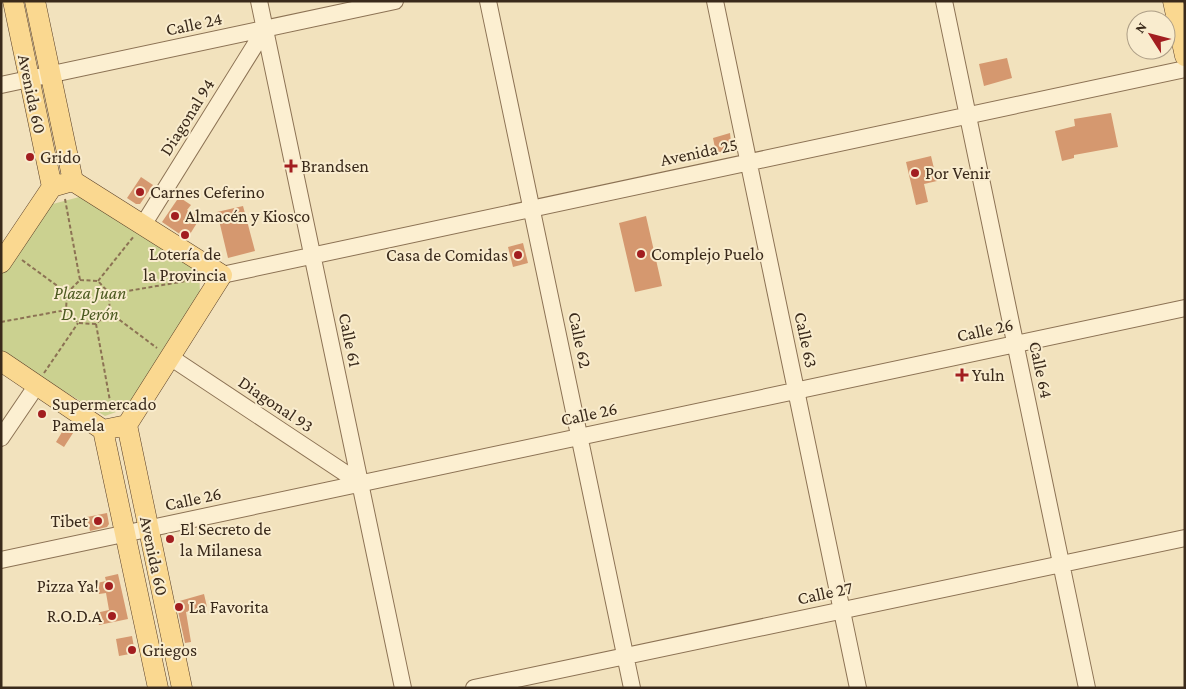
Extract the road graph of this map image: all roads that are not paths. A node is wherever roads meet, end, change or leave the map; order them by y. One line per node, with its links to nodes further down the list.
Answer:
1 (13, 1): 13 (main road, Avenida 60)
2 (35, 1): 12 (main road, Avenida 60)
3 (259, 1): 9 (street, Calle 61)
4 (395, 1): 9 (street, Calle 24)
5 (488, 1): 18 (street, Calle 62)
6 (715, 1): 16 (street, Calle 63)
7 (944, 1): 15 (street, Calle 64)
8 (1173, 1): 10 (main road)
9 (265, 29): 12 (street, Calle 24); 19 (street, Diagonal 94); 21 (street, Calle 61)
10 (1185, 56)
11 (1185, 69): 15 (street, Avenida 25)
12 (50, 75): 13 (street, Calle 24); 17 (main road, Avenida 60)
13 (29, 80): 14 (street, Calle 24); 17 (main road, Avenida 60)
14 (1, 86)
15 (968, 115): 16 (street, Avenida 25); 24 (street, Calle 64)
16 (748, 162): 18 (street, Avenida 25); 28 (street, Calle 63)
17 (63, 184): 19 (main road); 20 (main road)
18 (532, 208): 21 (street, Avenida 25); 30 (street, Calle 62)
19 (143, 225): 22 (main road)
20 (4, 253)
21 (312, 255): 22 (street, Avenida 25); 32 (street, Calle 61)
22 (222, 274): 25 (main road)
23 (1185, 308): 24 (street, Calle 26)
24 (1016, 344): 28 (street, Calle 26); 37 (street, Calle 64)
25 (170, 357): 29 (main road); 32 (street, Diagonal 93)
26 (1, 361): 27 (main road)
27 (37, 385): 29 (main road); 31 (street)
28 (796, 390): 30 (street, Calle 26); 38 (street, Calle 63)
29 (115, 427): 33 (main road, Avenida 60); 34 (main road, Avenida 60)
30 (579, 437): 32 (street, Calle 26); 39 (street, Calle 62)
31 (1, 438)
32 (360, 483): 33 (street, Calle 26); 42 (street, Calle 61)
33 (149, 529): 34 (street, Calle 26); 41 (main road, Avenida 60)
34 (125, 534): 36 (street, Calle 26); 40 (main road, Avenida 60)
35 (1185, 538): 37 (street, Calle 27)
36 (1, 560)
37 (1062, 564): 38 (street, Calle 27); 46 (street, Calle 64)
38 (842, 610): 39 (street, Calle 27); 45 (street, Calle 63)
39 (625, 656): 43 (street, Calle 27); 44 (street, Calle 62)
40 (158, 688)
41 (182, 688)
42 (403, 688)
43 (474, 688)
44 (632, 688)
45 (858, 688)
46 (1087, 688)

